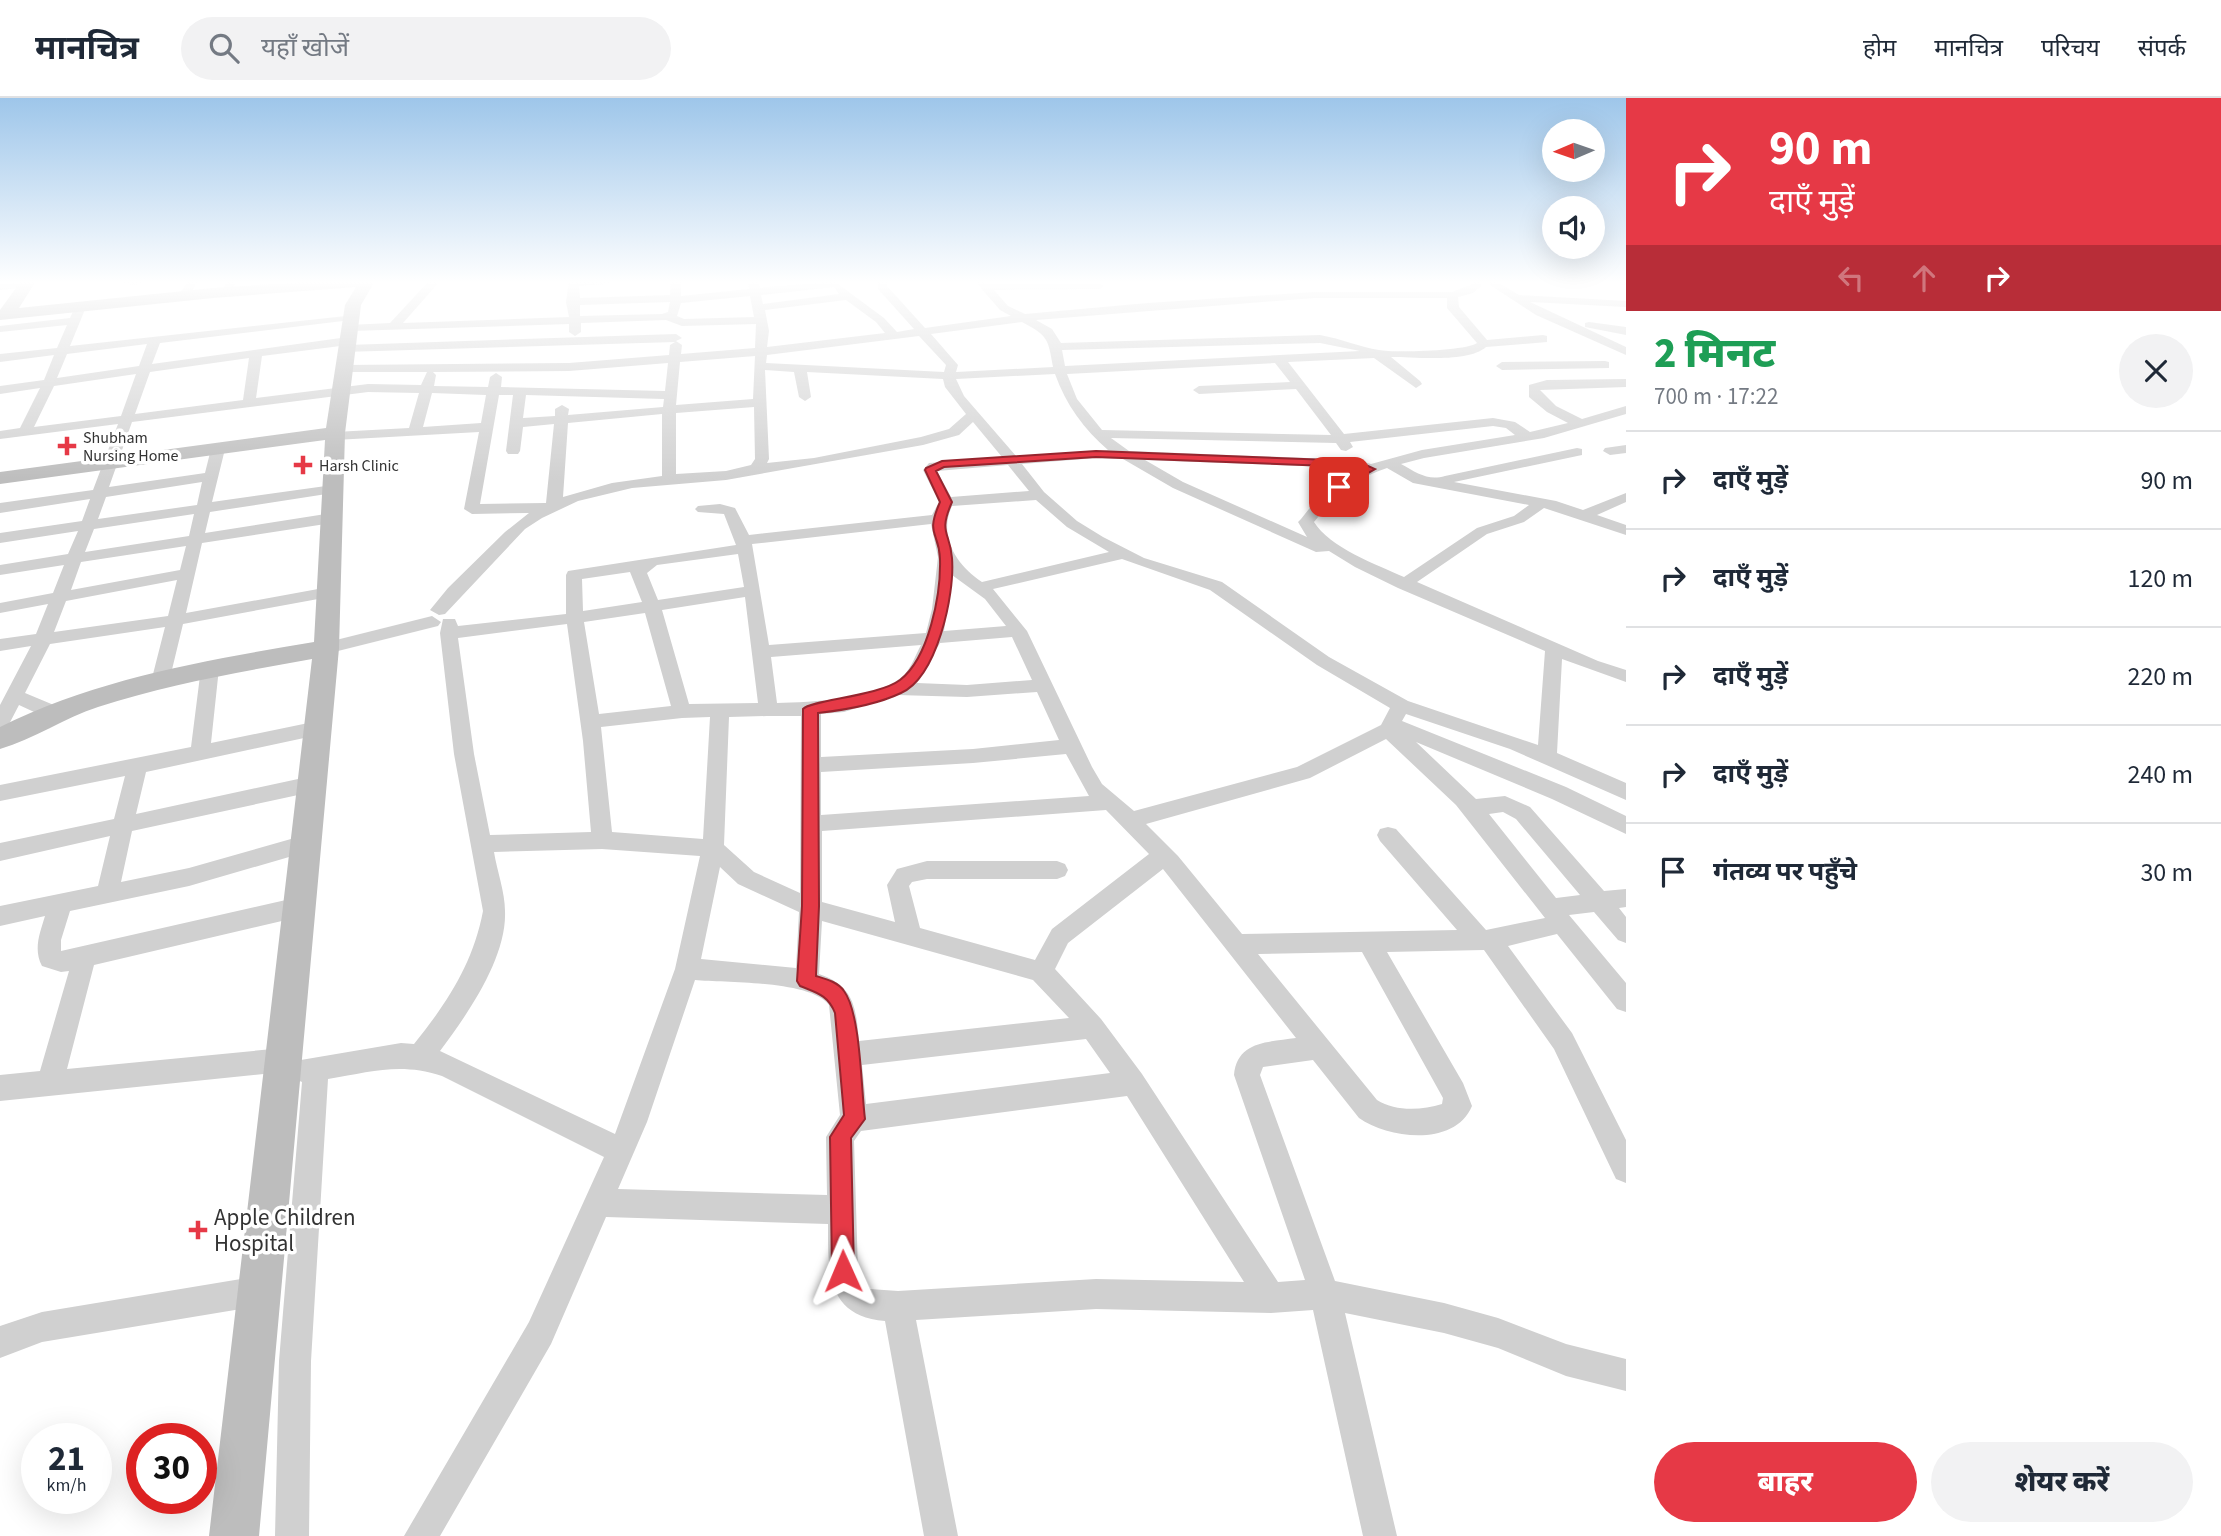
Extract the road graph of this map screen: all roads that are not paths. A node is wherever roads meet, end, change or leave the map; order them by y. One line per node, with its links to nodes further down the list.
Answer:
1 (63, 348): 19 (street)
2 (86, 348): 19 (street)
3 (152, 348): 32 (street)
4 (250, 348): 20 (street)
5 (343, 348): 18 (street)
6 (388, 348): 18 (street)
7 (439, 348): 28 (street)
8 (503, 348): 29 (street)
9 (572, 348): 30 (street)
10 (676, 348): 24 (street)
11 (760, 348): 25 (street)
12 (820, 348): 25 (street)
13 (938, 348): 34 (street)
14 (1056, 348): 33 (street)
15 (1358, 348): 21 (street)
16 (1483, 348): 22 (street)
17 (1512, 348): 22 (street)
18 (347, 349): 20 (street); 28 (street); 40 (street); 48 (street); 62 (street)
19 (62, 351): 23 (street); 35 (street)
20 (251, 353): 32 (street); 48 (street)
21 (1378, 354): 22 (street); 26 (street); 37 (street)
22 (1488, 355): 27 (street); 39 (street)
23 (0, 358)
24 (676, 359): 25 (street); 30 (street); 46 (street)
25 (760, 359): 31 (street); 49 (street)
26 (1280, 361): 33 (street); 38 (street)
27 (1605, 365)
28 (432, 367): 29 (street); 40 (street)
29 (499, 367): 30 (street); 43 (street)
30 (569, 367): 45 (street)
31 (800, 369): 34 (street); 47 (street)
32 (145, 370): 35 (street); 53 (street)
33 (1060, 372): 34 (street); 60 (street)
34 (949, 376): 52 (street)
35 (49, 383): 41 (street); 58 (street)
36 (1626, 383): 39 (street)
37 (1416, 384)
38 (1300, 385): 42 (street); 64 (street)
39 (1534, 387): 56 (street)
40 (425, 388): 43 (street); 59 (street)
41 (0, 390)
42 (1199, 390)
43 (493, 391): 44 (street); 57 (street)
44 (520, 391): 45 (street); 55 (street)
45 (565, 391): 46 (street); 54 (street)
46 (672, 395): 50 (street)
47 (805, 397)
48 (249, 402): 53 (street)
49 (761, 402): 50 (street); 75 (street)
50 (669, 411): 54 (street); 78 (street)
51 (1625, 412): 56 (street)
52 (972, 415): 71 (street); 75 (street)
53 (127, 418): 58 (street); 72 (street)
54 (561, 421): 55 (street); 86 (street)
55 (517, 423): 67 (street)
56 (1585, 424): 63 (street)
57 (487, 427): 59 (street); 86 (street)
58 (25, 432): 61 (street)
59 (415, 432): 62 (street)
60 (1098, 434): 64 (street); 70 (street)
61 (0, 435)
62 (335, 435): 65 (street); 85 (street)
63 (1528, 437): 64 (street); 73 (street)
64 (1340, 439): 74 (street)
65 (218, 449): 72 (street); 76 (street)
66 (1626, 449): 68 (street)
67 (513, 451)
68 (1610, 451)
69 (1577, 452): 79 (street)
70 (1124, 455): 71 (street); 74 (street); 100 (street)
71 (1011, 459): 81 (street); 83 (street)
72 (109, 464): 77 (street); 80 (street)
73 (1390, 464): 74 (street); 79 (street)
74 (1363, 466): 100 (street)
75 (756, 468): 78 (street)
76 (210, 477): 80 (street); 88 (street)
77 (0, 478)
78 (669, 479): 86 (street)
79 (1429, 483): 84 (street)
80 (98, 495): 87 (street); 92 (street)
81 (1039, 495): 83 (street); 97 (street)
82 (1626, 497): 90 (street)
83 (946, 502): 91 (street)
84 (1542, 503): 90 (street); 104 (street)
85 (332, 504): 88 (street); 95 (street); 107 (street)
86 (551, 506): 113 (street)
87 (0, 508)
88 (202, 508): 92 (street); 95 (street)
89 (704, 509): 96 (street)
90 (1584, 515): 93 (street)
91 (938, 519): 96 (street); 98 (street)
92 (86, 527): 94 (street); 99 (street)
93 (1626, 530)
94 (0, 538)
95 (194, 540): 99 (street); 103 (street)
96 (744, 544): 101 (street); 106 (street)
97 (1122, 554): 105 (street); 132 (street)
98 (946, 557): 105 (street); 115 (street)
99 (74, 558): 102 (street); 108 (street)
100 (1361, 564): 104 (street)
101 (643, 565): 109 (street); 111 (street)
102 (0, 570)
103 (185, 574): 108 (street); 112 (street)
104 (1404, 584): 119 (street)
105 (981, 587): 114 (street)
106 (752, 591): 109 (street); 120 (street)
107 (329, 592): 112 (street); 118 (street)
108 (58, 598): 110 (street); 116 (street)
109 (652, 606): 111 (street); 129 (street)
110 (0, 608)
111 (575, 618): 113 (street); 133 (street)
112 (175, 620): 116 (street); 123 (street)
113 (442, 622): 118 (street); 154 (street)
114 (1018, 631): 115 (street); 124 (street)
115 (934, 637): 120 (street); 125 (street)
116 (43, 638): 117 (street); 126 (street)
117 (0, 645)
118 (326, 648): 121 (street); 135 (street)
119 (1554, 648): 122 (street); 139 (street)
120 (760, 652): 128 (street)
121 (210, 668): 123 (street); 138 (street)
122 (1626, 676)
123 (160, 682): 131 (street)
124 (1045, 685): 125 (street); 137 (street)
125 (897, 690): 127 (street)
126 (8, 702): 131 (street); 134 (street)
127 (811, 709): 128 (street); 140 (street)
128 (768, 710): 130 (street)
129 (682, 711): 130 (street); 133 (street)
130 (720, 712): 155 (street)
131 (54, 713): 136 (street)
132 (1393, 720): 139 (street); 146 (street); 147 (street); 150 (street)
133 (589, 722): 152 (street)
134 (0, 723)
135 (318, 728): 138 (street); 142 (street)
136 (0, 738)
137 (1073, 746): 140 (street); 145 (street)
138 (200, 752): 141 (street)
139 (1547, 757): 143 (street)
140 (812, 765): 148 (street)
141 (137, 766): 144 (street); 149 (street)
142 (312, 784): 149 (street); 153 (street)
143 (1626, 792)
144 (0, 793)
145 (1111, 802): 147 (street); 148 (street)
146 (1472, 808): 161 (street); 166 (street)
147 (1130, 820): 157 (street)
148 (811, 824): 163 (street)
149 (125, 825): 156 (street); 159 (street)
150 (1626, 826)
151 (1388, 835): 169 (street)
152 (602, 840): 154 (street); 155 (street)
153 (306, 844): 159 (street); 164 (street)
154 (480, 845): 180 (street)
155 (713, 848): 163 (street); 173 (street)
156 (0, 852)
157 (1163, 856): 171 (street); 174 (street)
158 (1056, 870): 168 (street)
159 (107, 894): 162 (street)
160 (1626, 898): 161 (street)
161 (1598, 901): 166 (street); 167 (street)
162 (61, 903): 165 (street); 172 (street)
163 (811, 906): 168 (street); 175 (street)
164 (299, 907): 172 (street); 181 (street)
165 (0, 916)
166 (1555, 916): 169 (street); 176 (street)
167 (1626, 933)
168 (910, 937): 174 (street)
169 (1485, 940): 170 (street); 188 (street)
170 (1369, 942): 171 (street); 178 (street)
171 (1235, 944): 178 (street)
172 (84, 958): 184 (street)
173 (687, 969): 175 (street); 187 (street)
174 (1041, 972): 177 (street)
175 (807, 981): 179 (street)
176 (1626, 1001)
177 (1092, 1027): 179 (street); 183 (street)
178 (1317, 1047): 192 (street)
179 (848, 1054): 186 (street)
180 (420, 1057): 182 (street); 187 (street)
181 (283, 1066): 182 (street); 184 (street); 191 (street)
182 (316, 1069): 198 (street)
183 (1133, 1083): 186 (street); 193 (street)
184 (50, 1084): 185 (street)
185 (0, 1088)
186 (854, 1119): 190 (street)
187 (619, 1150): 189 (street)
188 (1626, 1169)
189 (598, 1203): 190 (street); 199 (street)
190 (842, 1210): 194 (street)
191 (259, 1291): 195 (street); 197 (street)
192 (1325, 1294): 193 (street); 196 (street); 201 (street)
193 (1270, 1298): 194 (street)
194 (898, 1306): 200 (street)
195 (0, 1342)
196 (1626, 1375)
197 (234, 1536)
198 (292, 1536)
199 (421, 1536)
200 (941, 1536)
201 (1380, 1536)

